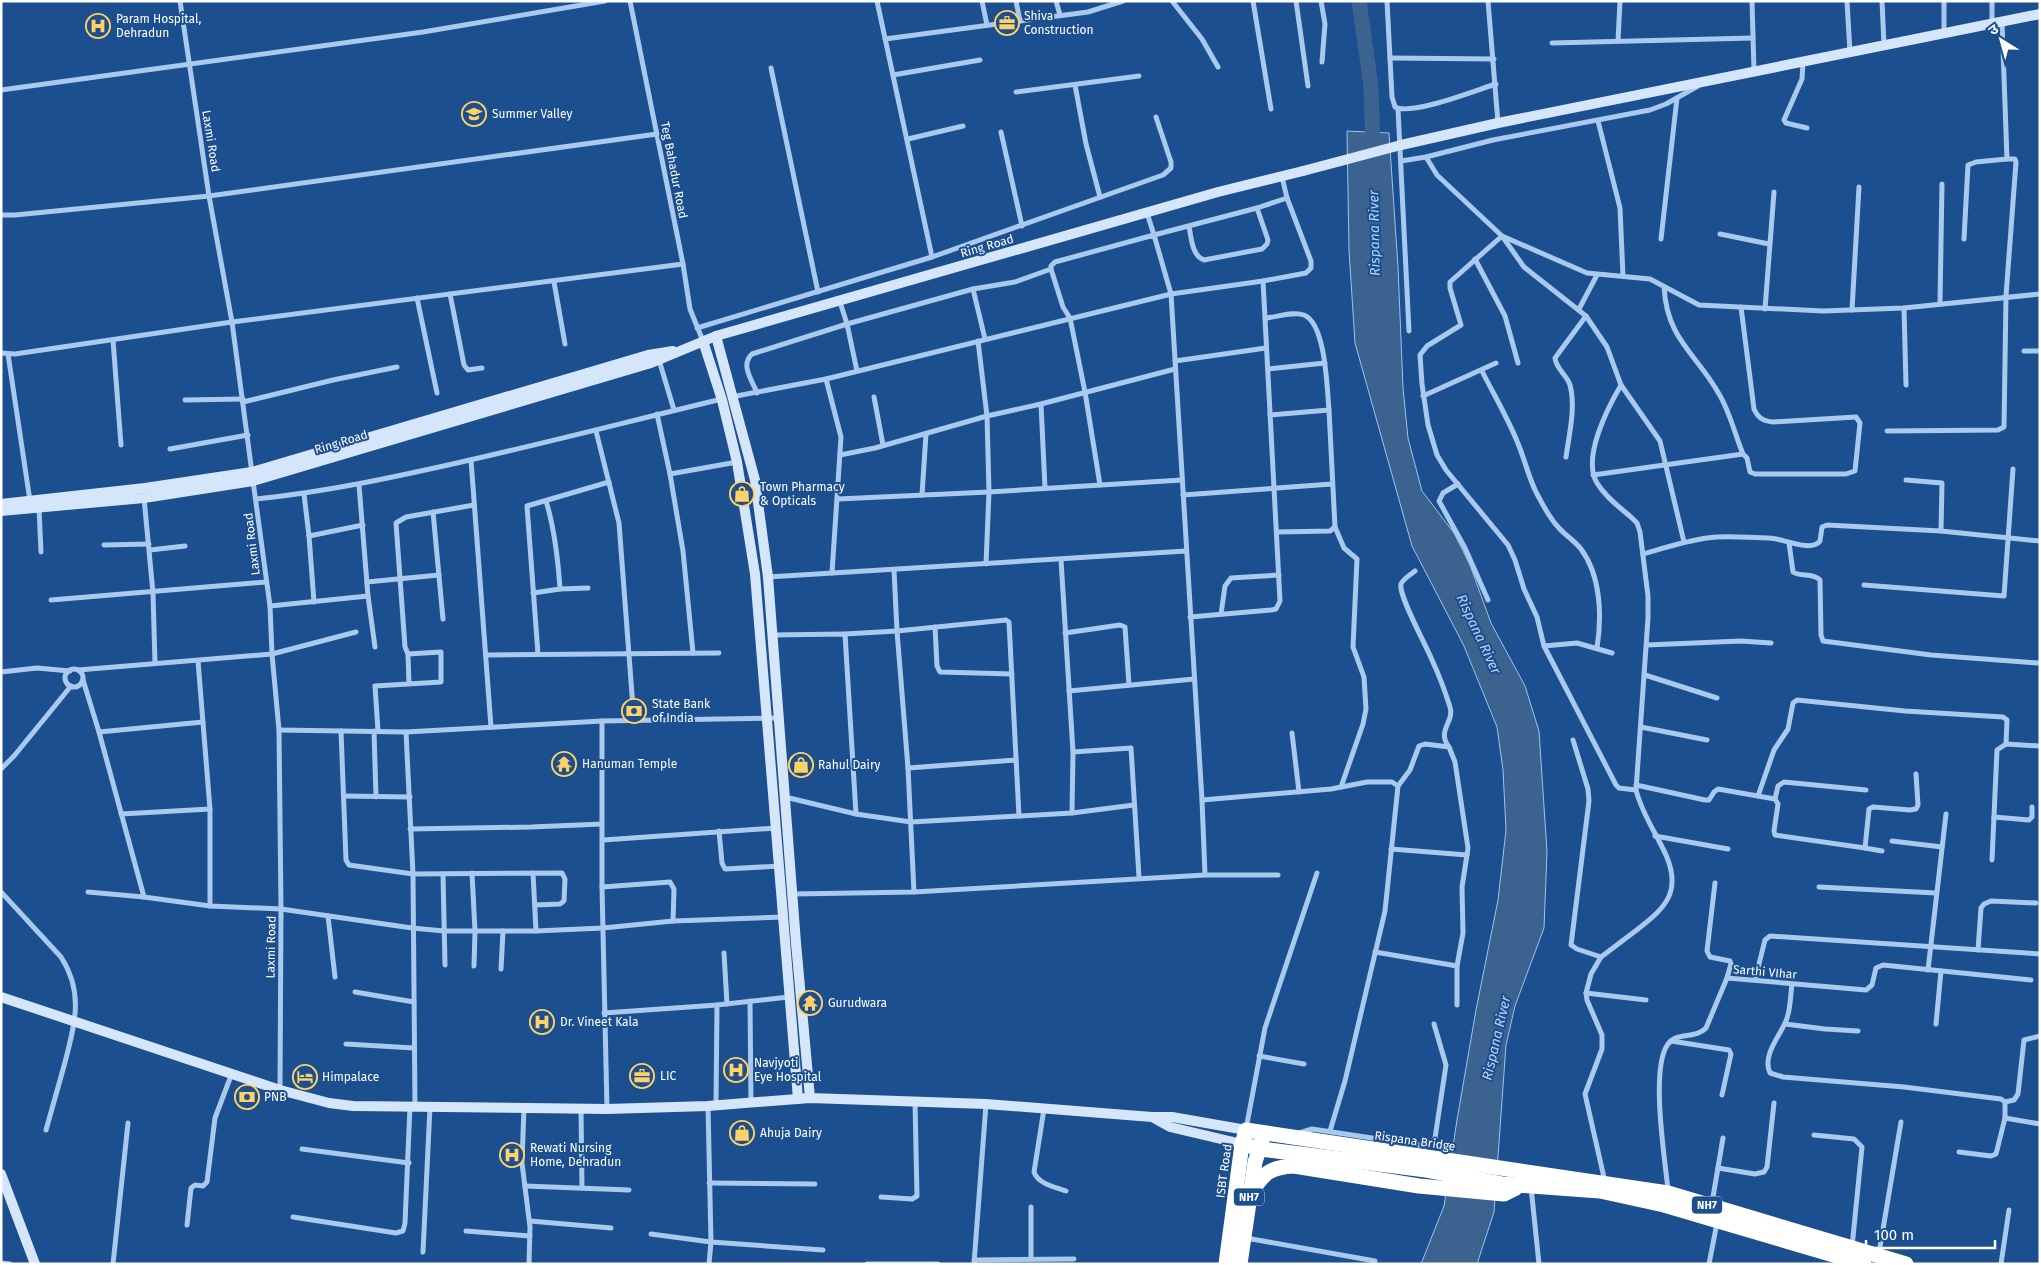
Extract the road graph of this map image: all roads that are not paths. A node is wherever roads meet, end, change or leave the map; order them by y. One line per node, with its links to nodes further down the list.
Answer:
1 (180, 1): 38 (street, Laxmi Road)
2 (605, 1): 38 (street)
3 (630, 1): 59 (street, Teg Bahadur Road)
4 (877, 1): 28 (street)
5 (982, 1): 25 (street)
6 (1016, 1): 23 (street)
7 (1056, 1): 22 (street)
8 (1123, 1): 22 (street)
9 (1172, 1): 39 (street)
10 (1253, 1): 52 (street)
11 (1296, 1): 47 (street)
12 (1321, 1): 37 (street)
13 (1387, 1): 33 (street)
14 (1488, 1): 34 (street)
15 (1620, 1): 29 (street)
16 (1752, 1): 27 (street)
17 (1847, 1): 32 (street)
18 (1882, 1): 31 (street)
19 (1944, 1): 26 (street)
20 (1992, 1): 24 (street)
21 (2040, 14): 24 (main road, Ring Road)
22 (1060, 15): 23 (street)
23 (1020, 21): 25 (street)
24 (1996, 23): 26 (main road, Ring Road); 62 (street)
25 (987, 25): 28 (street)
26 (1944, 33): 31 (main road, Ring Road)
27 (1753, 38): 29 (street); 41 (street)
28 (885, 39): 42 (street)
29 (1618, 41): 30 (street)
30 (1552, 43)
31 (1884, 45): 32 (main road, Ring Road)
32 (1850, 52): 36 (main road, Ring Road)
33 (1390, 58): 34 (street); 51 (street)
34 (1494, 59): 45 (street)
35 (980, 60): 42 (street)
36 (1803, 61): 41 (main road, Ring Road); 57 (street)
37 (1322, 62)
38 (189, 65): 48 (street); 68 (street, Laxmi Road)
39 (1218, 67)
40 (771, 68): 92 (street)
41 (1754, 71): 44 (main road, Ring Road)
42 (893, 75): 60 (street)
43 (1140, 76): 46 (street)
44 (1705, 82): 50 (street); 55 (main road, Ring Road)
45 (1496, 84): 51 (street); 55 (street)
46 (1075, 85): 49 (street); 69 (street)
47 (1308, 86)
48 (1, 90)
49 (1016, 92)
50 (1677, 98): 54 (street); 79 (street)
51 (1398, 108): 63 (street)
52 (1271, 109)
53 (1156, 116): 69 (street)
54 (1598, 121): 61 (street); 87 (street)
55 (1498, 123): 64 (main road, Ring Road, bridge)
56 (963, 126): 60 (street)
57 (1807, 128)
58 (1001, 132): 74 (street)
59 (657, 134): 68 (street); 84 (street, Teg Bahadur Road)
60 (908, 139): 82 (street)
61 (1426, 157): 63 (street); 78 (street)
62 (2007, 159): 80 (street); 96 (street)
63 (1401, 161): 111 (street)
64 (1282, 177): 70 (street); 72 (main road, Ring Road)
65 (1942, 184): 99 (street)
66 (1859, 187): 104 (street)
67 (1774, 192): 81 (street)
68 (209, 196): 73 (street); 108 (street, Laxmi Road)
69 (1100, 197): 74 (street)
70 (1287, 198): 71 (street); 88 (street)
71 (1257, 208): 75 (street); 75 (street)
72 (1147, 213): 76 (street); 98 (main road, Ring Road)
73 (1, 214)
74 (1022, 226): 82 (street)
75 (1189, 226): 76 (street)
76 (1154, 234): 85 (street); 94 (street)
77 (1720, 234): 81 (street)
78 (1502, 236): 83 (street); 86 (street); 102 (street)
79 (1661, 238)
80 (1964, 239)
81 (1769, 244): 103 (street)
82 (932, 257): 92 (street)
83 (1475, 259): 128 (street); 142 (street)
84 (683, 264): 89 (street); 110 (street, Teg Bahadur Road)
85 (1051, 269): 91 (street); 106 (street)
86 (1597, 275): 87 (street); 102 (street)
87 (1623, 276): 90 (street)
88 (1263, 281): 94 (street); 107 (street)
89 (554, 282): 93 (street); 117 (street)
90 (1664, 287): 100 (street); 160 (street)
91 (973, 289): 109 (street); 113 (street)
92 (818, 292): 110 (street)
93 (450, 294): 97 (street); 130 (street)
94 (1171, 294): 106 (street); 125 (street)
95 (2040, 294): 96 (street)
96 (2006, 296): 99 (street); 154 (street)
97 (417, 298): 108 (street); 139 (street)
98 (840, 302): 109 (street); 112 (main road, Ring Road)
99 (1940, 303): 101 (street)
100 (1741, 306): 103 (street); 160 (street)
101 (1904, 308): 104 (street); 136 (street)
102 (1579, 309): 105 (street)
103 (1765, 309): 104 (street)
104 (1852, 310)
105 (1586, 316): 137 (street); 162 (street)
106 (1070, 318): 113 (street); 138 (street)
107 (1266, 318): 118 (street); 126 (street)
108 (232, 322): 114 (street); 145 (street, Laxmi Road)
109 (847, 324): 134 (street); 140 (street)
110 (697, 328): 115 (street, Teg Bahadur Road)
111 (1409, 331)
112 (716, 336): 115 (main road, Ring Road); 141 (main road)
113 (985, 339): 116 (street)
114 (113, 340): 123 (street); 157 (street)
115 (703, 341): 119 (main road, Ring Road); 146 (main road)
116 (978, 341): 134 (street); 152 (street)
117 (565, 344)
118 (1266, 348): 125 (street); 132 (street)
119 (679, 351): 124 (main road, Ring Road); 169 (main road, Ring Road)
120 (2024, 351): 121 (street)
121 (2040, 351)
122 (1, 353): 123 (street)
123 (8, 354): 188 (street)
124 (659, 360): 148 (street); 169 (main road, Ring Road)
125 (1175, 361): 131 (street)
126 (1325, 363): 132 (street); 149 (street)
127 (1496, 363): 133 (street)
128 (1518, 363)
129 (396, 367): 145 (street)
130 (482, 368)
131 (1175, 369): 138 (street); 170 (street)
132 (1268, 369): 151 (street)
133 (1482, 370): 142 (street); 241 (street)
134 (857, 371): 135 (street)
135 (826, 378): 140 (street); 161 (street)
136 (1906, 385)
137 (1621, 386): 165 (street); 168 (street)
138 (1085, 392): 147 (street); 176 (street)
139 (437, 393)
140 (757, 393): 141 (street)
141 (733, 396): 146 (street); 214 (main road)
142 (1424, 396): 174 (street)
143 (874, 397): 158 (street)
144 (185, 400): 145 (street)
145 (243, 400): 156 (street, Laxmi Road)
146 (722, 400): 148 (street); 164 (main road)
147 (1041, 404): 152 (street); 177 (street)
148 (674, 410): 150 (street)
149 (1329, 410): 151 (street); 173 (street)
150 (657, 414): 153 (street); 167 (street)
151 (1270, 415): 178 (street)
152 (987, 416): 155 (street); 179 (street)
153 (596, 431): 163 (street); 172 (street)
154 (1887, 431)
155 (926, 434): 158 (street); 181 (street)
156 (248, 435): 159 (street); 169 (street, Laxmi Road)
157 (120, 445)
158 (883, 445): 161 (street)
159 (170, 449)
160 (1743, 454): 165 (street)
161 (840, 455): 185 (street)
162 (1566, 457)
163 (471, 460): 175 (street); 189 (street)
164 (737, 462): 167 (street); 265 (main road)
165 (1665, 464): 168 (street); 198 (street)
166 (2013, 469): 197 (street)
167 (670, 474): 244 (street)
168 (1593, 475): 206 (street)
169 (252, 477): 183 (main road, Ring Road); 184 (street, Laxmi Road); 188 (main road, Ring Road)
170 (1182, 480): 176 (street); 182 (street)
171 (1906, 480): 194 (street)
172 (609, 482): 186 (street); 243 (street)
173 (1332, 484): 178 (street); 193 (street)
174 (1458, 484): 225 (street); 238 (street)
175 (359, 485): 180 (street); 192 (street)
176 (1100, 485): 177 (street)
177 (1045, 488): 179 (street)
178 (1274, 490): 182 (street); 195 (street)
179 (989, 492): 181 (street); 208 (street)
180 (304, 494): 184 (street); 196 (street)
181 (922, 495): 185 (street)
182 (1183, 496): 204 (street)
183 (144, 498): 188 (main road, Ring Road); 203 (street)
184 (256, 499): 216 (street, Laxmi Road)
185 (838, 499): 211 (street)
186 (546, 500): 220 (street); 222 (street)
187 (1, 504): 188 (main road, Ring Road)
188 (34, 505): 190 (main road, Ring Road); 205 (street)
189 (474, 505): 191 (street); 249 (street)
190 (1, 511)
191 (433, 512): 213 (street); 215 (street)
192 (363, 525): 196 (street); 217 (street)
193 (1335, 528): 195 (street); 289 (street)
194 (1941, 531): 197 (street); 200 (street)
195 (1277, 532): 212 (street)
196 (309, 536): 226 (street)
197 (2008, 538): 199 (street); 218 (street)
198 (1684, 542): 200 (street); 206 (street)
199 (2040, 542)
200 (1790, 543): 252 (street)
201 (104, 545): 203 (street)
202 (186, 546): 203 (street)
203 (149, 547): 221 (street)
204 (1186, 551): 207 (street); 229 (street)
205 (41, 552)
206 (1643, 554): 239 (street)
207 (1061, 560): 208 (street); 234 (street)
208 (986, 564): 209 (street)
209 (894, 570): 211 (street); 232 (street)
210 (1415, 571): 282 (street)
211 (832, 573): 214 (street)
212 (1279, 574): 228 (street); 228 (street)
213 (439, 576): 215 (street); 230 (street)
214 (768, 577): 236 (main road)
215 (399, 580): 217 (street); 247 (street)
216 (266, 582): 221 (street); 227 (street, Laxmi Road)
217 (367, 582): 223 (street)
218 (1864, 585)
219 (588, 588): 220 (street)
220 (560, 589): 222 (street)
221 (153, 593): 224 (street); 251 (street)
222 (533, 593): 248 (street)
223 (368, 596): 226 (street); 240 (street)
224 (51, 600)
225 (1488, 600)
226 (314, 602): 227 (street)
227 (270, 606): 246 (street, Laxmi Road)
228 (1221, 614): 229 (street)
229 (1190, 617): 258 (street)
230 (443, 619)
231 (935, 627): 232 (street); 256 (street); 256 (street)
232 (897, 631): 235 (street); 285 (street)
233 (356, 632): 246 (street)
234 (1065, 633): 261 (street); 263 (street)
235 (845, 634): 236 (street); 305 (street)
236 (771, 635): 266 (main road)
237 (1771, 643): 239 (street)
238 (1544, 646): 241 (street); 290 (street)
239 (1647, 646): 257 (street)
240 (374, 647)
241 (1597, 648): 245 (street)
242 (719, 652): 244 (street)
243 (629, 653): 244 (street); 248 (street); 267 (street)
244 (692, 653)
245 (1612, 653)
246 (272, 654): 250 (street); 272 (street, Laxmi Road)
247 (408, 654): 260 (street); 260 (street)
248 (538, 654): 249 (street)
249 (486, 655): 270 (street)
250 (198, 661): 251 (street); 269 (street)
251 (155, 663): 253 (street)
252 (2038, 663)
253 (78, 670): 254 (street); 259 (street)
254 (70, 671): 255 (street); 262 (street)
255 (1, 672)
256 (1012, 674): 284 (street)
257 (1645, 675): 264 (street); 271 (street)
258 (1194, 679): 261 (street); 299 (street)
259 (83, 680): 262 (street); 275 (street)
260 (409, 684): 274 (street)
261 (1129, 685): 263 (street)
262 (71, 686): 286 (street)
263 (1069, 691): 283 (street)
264 (1718, 698)
265 (767, 718): 266 (street); 267 (street); 311 (main road)
266 (778, 718): 296 (main road)
267 (634, 720): 268 (street)
268 (602, 721): 270 (street); 310 (street)
269 (203, 722): 275 (street); 302 (street)
270 (491, 727): 276 (street)
271 (1641, 727): 279 (street); 290 (street)
272 (278, 730): 273 (street); 346 (street, Laxmi Road)
273 (341, 731): 274 (street); 293 (street)
274 (376, 731): 276 (street); 295 (street)
275 (99, 732): 304 (street)
276 (406, 732): 297 (street)
277 (1292, 734): 292 (street)
278 (1573, 740): 361 (street)
279 (1707, 740)
280 (2006, 744): 281 (street); 294 (street); 308 (street)
281 (2040, 746)
282 (1449, 747): 288 (street); 322 (street)
283 (1072, 752): 300 (street); 303 (street)
284 (1016, 760): 285 (street); 307 (street)
285 (908, 768): 309 (street)
286 (1, 769)
287 (1916, 774): 319 (street)
288 (1398, 786): 289 (street); 318 (street)
289 (1341, 787): 292 (street)
290 (1636, 787): 294 (street); 314 (street)
291 (1866, 790): 298 (street)
292 (1300, 792): 299 (street)
293 (344, 796): 295 (street); 329 (street)
294 (1758, 796): 298 (street)
295 (376, 797): 297 (street)
296 (785, 797): 305 (street); 324 (main road)
297 (410, 798): 312 (street)
298 (1775, 799): 319 (street)
299 (1202, 800): 331 (street)
300 (1134, 805): 303 (street); 333 (street)
301 (2032, 807): 308 (street)
302 (210, 809): 304 (street); 345 (street)
303 (1072, 813): 307 (street)
304 (121, 814): 342 (street)
305 (856, 814): 309 (street)
306 (1946, 814): 317 (street)
307 (1019, 816): 309 (street)
308 (1994, 817): 323 (street)
309 (911, 822): 339 (street)
310 (602, 824): 312 (street); 315 (street)
311 (776, 828): 313 (street); 325 (main road)
312 (410, 829): 329 (street)
313 (719, 831): 315 (street); 325 (street)
314 (1655, 836): 320 (street); 361 (street)
315 (602, 840): 335 (street)
316 (1892, 842): 317 (street)
317 (1942, 847): 340 (street)
318 (1391, 848): 322 (street); 358 (street)
319 (1864, 848): 321 (street)
320 (1728, 849)
321 (1882, 851)
322 (1467, 855): 364 (street)
323 (1992, 860)
324 (790, 865): 325 (street); 341 (main road)
325 (779, 866): 348 (main road)
326 (472, 873): 327 (street); 330 (street); 353 (street)
327 (534, 873): 344 (street); 344 (street)
328 (1317, 873): 393 (street)
329 (412, 874): 330 (street); 350 (street)
330 (443, 874): 352 (street)
331 (1204, 875): 332 (street); 333 (street)
332 (1278, 875)
333 (1139, 877): 339 (street)
334 (1715, 883): 369 (street)
335 (602, 887): 349 (street); 351 (street)
336 (1819, 887): 340 (street)
337 (1, 892): 384 (street)
338 (88, 892): 342 (street)
339 (914, 892): 341 (street)
340 (1936, 893): 356 (street)
341 (792, 894): 398 (main road)
342 (144, 897): 345 (street)
343 (2036, 903): 357 (street)
344 (535, 905): 355 (street)
345 (210, 906): 346 (street)
346 (281, 909): 347 (street); 396 (street, Laxmi Road)
347 (328, 916): 350 (street); 368 (street)
348 (783, 917): 349 (street); 376 (main road)
349 (673, 922): 351 (street)
350 (412, 928): 352 (street); 379 (street)
351 (603, 928): 355 (street); 383 (street)
352 (444, 931): 353 (street); 362 (street)
353 (475, 931): 354 (street); 363 (street)
354 (503, 931): 355 (street); 365 (street)
355 (536, 931)
356 (1930, 948): 357 (street); 366 (street); 370 (street)
357 (1978, 950): 360 (street)
358 (1375, 952): 364 (street); 422 (street)
359 (724, 953): 381 (street)
360 (2040, 954)
361 (1601, 957): 374 (street)
362 (445, 965)
363 (474, 966)
364 (1457, 966): 382 (street)
365 (501, 969)
366 (1928, 970): 367 (street, Sarthi VIhar); 372 (street, Sarthi VIhar)
367 (1941, 971): 371 (street, Sarthi VIhar); 387 (street)
368 (335, 977)
369 (1727, 978): 370 (street, Sarthi VIhar); 390 (street, Sarthi VIhar)
370 (1755, 980): 372 (street, Sarthi VIhar)
371 (2032, 980)
372 (1792, 984): 386 (street)
373 (355, 992): 379 (street)
374 (1586, 993): 377 (street); 431 (street)
375 (1, 997): 384 (main road)
376 (790, 997): 378 (street); 399 (main road)
377 (1646, 1000)
378 (750, 1001): 381 (street); 402 (street)
379 (414, 1002): 392 (street)
380 (717, 1004): 381 (street); 383 (street); 407 (street)
381 (727, 1004)
382 (1457, 1006)
383 (604, 1013): 410 (street)
384 (76, 1022): 395 (main road); 417 (street)
385 (1434, 1024): 422 (street)
386 (1785, 1024): 388 (street); 401 (street)
387 (1936, 1024)
388 (1858, 1031)
389 (2040, 1036): 401 (street)
390 (1671, 1041): 397 (street); 439 (street)
391 (346, 1044): 392 (street)
392 (414, 1048): 405 (street)
393 (1259, 1056): 394 (street); 420 (street)
394 (1304, 1064)
395 (232, 1073): 396 (main road); 446 (street)
396 (280, 1090): 405 (main road)
397 (1722, 1095)
398 (810, 1098): 399 (main road); 400 (main road)
399 (798, 1099): 402 (main road)
400 (915, 1101): 404 (main road); 440 (street)
401 (2005, 1102): 413 (street)
402 (751, 1103): 407 (main road)
403 (1774, 1103): 427 (street)
404 (986, 1104): 411 (main road); 460 (street)
405 (412, 1106): 406 (main road); 426 (street)
406 (430, 1106): 408 (main road); 455 (street)
407 (712, 1106): 410 (main road); 432 (street)
408 (524, 1107): 409 (main road); 434 (street)
409 (581, 1109): 410 (main road); 435 (street)
410 (607, 1109)
411 (1044, 1109): 412 (main road); 437 (street)
412 (1152, 1117): 420 (main road); 420 (main road)
413 (2005, 1118): 416 (street); 425 (street)
414 (1901, 1122): 456 (street)
415 (128, 1124): 465 (street)
416 (2040, 1124)
417 (46, 1130)
418 (1265, 1132): 420 (highway, NH7); 422 (highway, NH7); 424 (highway, NH7)
419 (1814, 1135): 453 (street)
420 (1244, 1137): 424 (highway, NH7); 470 (highway, ISBT Road / NH7)
421 (1723, 1138): 427 (street)
422 (1325, 1143): 424 (highway, NH7); 430 (highway, NH7)
423 (302, 1149): 426 (street)
424 (1259, 1149): 438 (highway, NH7)
425 (1959, 1152)
426 (409, 1163): 444 (street)
427 (1718, 1168): 443 (street)
428 (1, 1174): 464 (main road)
429 (1526, 1181): 430 (highway, NH7); 431 (highway, NH7); 443 (highway, NH7); 472 (street)
430 (1501, 1182): 438 (highway)
431 (1605, 1182): 439 (highway, NH7)
432 (709, 1183): 433 (street); 452 (street)
433 (815, 1184)
434 (525, 1186): 435 (street); 445 (street)
435 (582, 1188): 436 (street)
436 (630, 1190)
437 (1066, 1191)
438 (1250, 1193): 451 (highway, NH7)
439 (1668, 1193): 443 (highway, NH7)
440 (881, 1197)
441 (1031, 1207): 458 (street)
442 (2009, 1210): 475 (street)
443 (1714, 1213): 453 (highway, NH7); 462 (highway, NH7); 473 (street)
444 (293, 1217)
445 (530, 1221): 447 (street); 450 (street)
446 (187, 1225)
447 (611, 1228)
448 (466, 1231): 450 (street)
449 (651, 1234): 452 (street)
450 (530, 1236): 466 (street)
451 (1243, 1237): 459 (street); 471 (highway, NH7)
452 (711, 1242): 454 (street); 467 (street)
453 (1852, 1248): 456 (highway, NH7)
454 (823, 1250)
455 (423, 1252)
456 (1879, 1256): 474 (highway, NH7)
457 (1074, 1258): 458 (street)
458 (1031, 1259): 460 (street)
459 (1375, 1261)
460 (974, 1262)
461 (1, 1263): 463 (street)
462 (1861, 1263)
463 (10, 1264)
464 (34, 1264)
465 (113, 1264)
466 (529, 1264)
467 (709, 1264)
468 (867, 1264): 469 (street)
469 (938, 1264)
470 (1226, 1264)
471 (1240, 1264)
472 (1539, 1264)
473 (1709, 1264)
474 (1906, 1264)
475 (2001, 1264)

